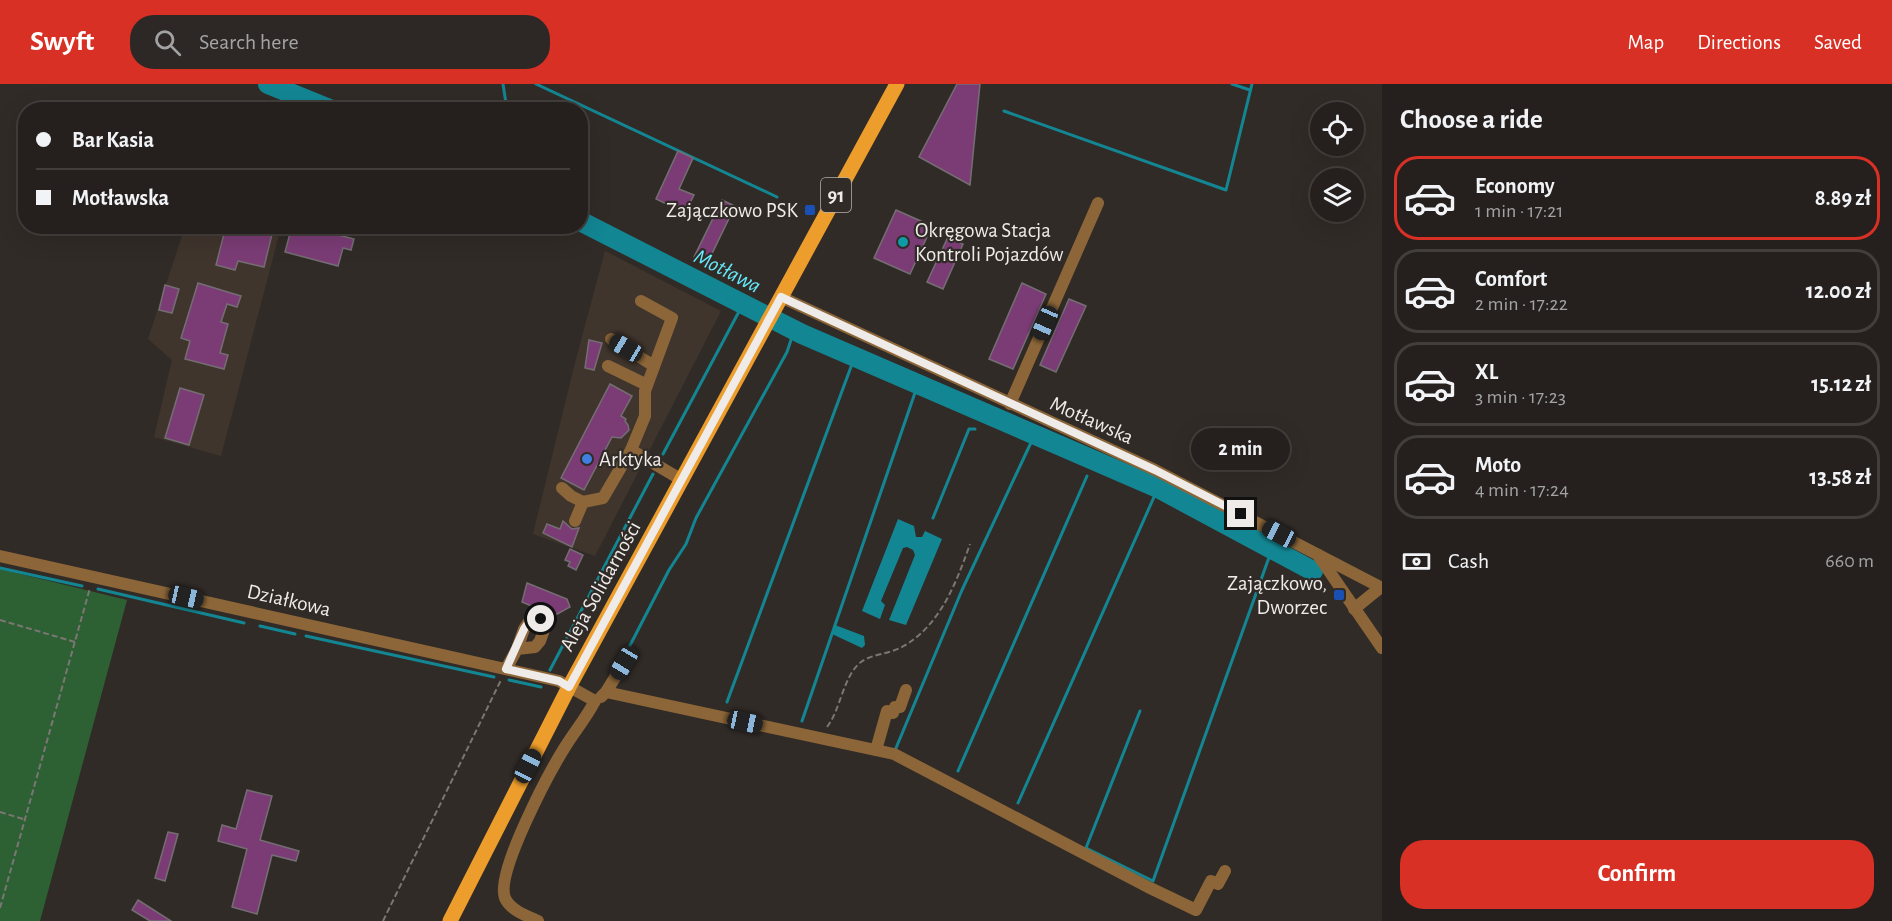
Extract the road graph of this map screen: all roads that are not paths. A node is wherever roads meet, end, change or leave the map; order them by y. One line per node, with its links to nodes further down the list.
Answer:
1 (897, 84): 4 (main road, 91)
2 (1098, 203): 9 (street)
3 (641, 301): 7 (street)
4 (778, 302): 9 (street, Motławska); 11 (main road, Aleja Solidarności / 91)
5 (611, 339): 7 (street)
6 (608, 366): 8 (street)
7 (654, 366): 8 (street)
8 (647, 385): 10 (street)
9 (1010, 404): 15 (street, Motławska)
10 (631, 450): 11 (street); 13 (street)
11 (682, 480): 23 (main road, Aleja Solidarności / 91)
12 (562, 488): 13 (street)
13 (583, 502): 14 (street)
14 (575, 522)
15 (1318, 554): 17 (street, Motławska); 18 (street)
16 (0, 556): 22 (street, Działkowa)
17 (1381, 587): 18 (street)
18 (1354, 609): 19 (street)
19 (1382, 648)
20 (517, 649): 22 (street)
21 (624, 663): 25 (street)
22 (506, 669): 23 (street, Działkowa)
23 (569, 687): 26 (street, Działkowa); 29 (main road, Aleja Solidarności / 91)
24 (906, 690): 27 (street)
25 (606, 692): 26 (street); 27 (street)
26 (595, 701): 30 (street)
27 (876, 750): 28 (street)
28 (1225, 871)
29 (450, 921)
30 (538, 921)

